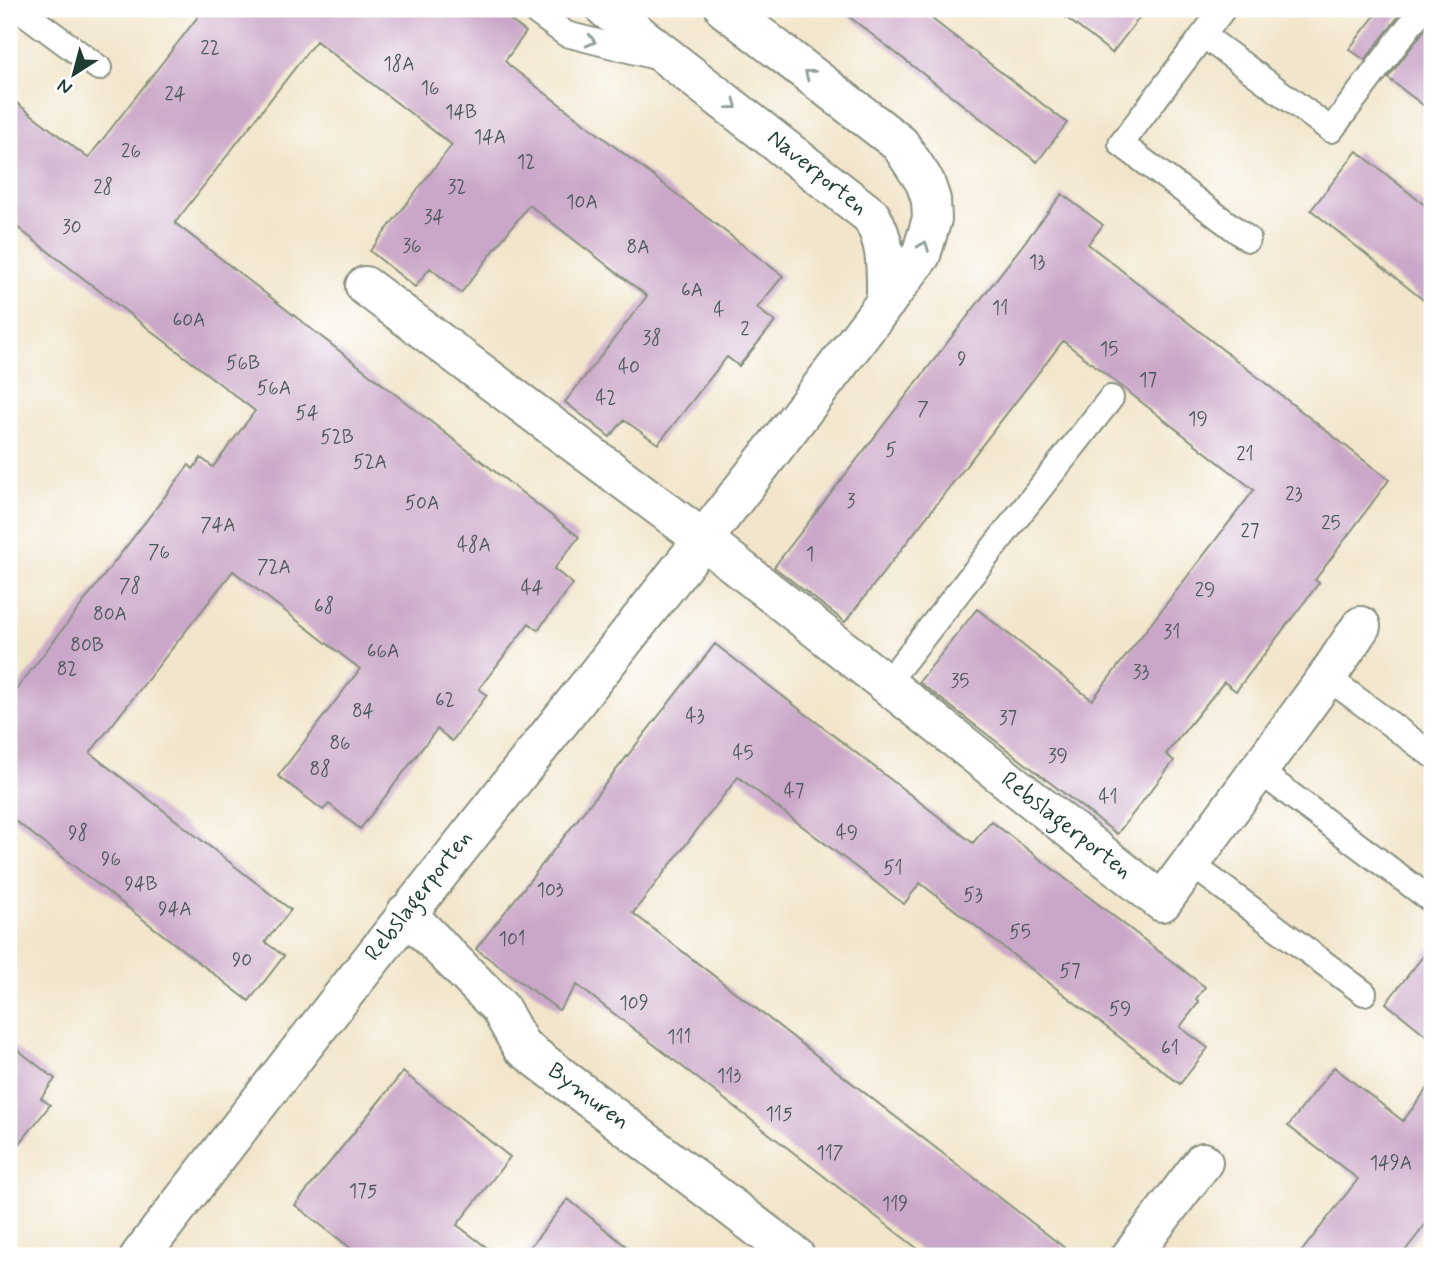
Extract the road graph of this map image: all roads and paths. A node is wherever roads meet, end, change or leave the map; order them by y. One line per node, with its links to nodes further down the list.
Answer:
1 (19, 9): 9 (lane)
2 (532, 9): 8 (lane, one-way to 8)
3 (606, 9): 8 (street, Naverporten)
4 (725, 9): 12 (street, one-way to 4)
5 (1223, 9): 7 (lane)
6 (1422, 9): 7 (lane)
7 (1203, 35): 10 (lane)
8 (679, 63): 12 (street, Naverporten, one-way to 12)
9 (99, 68)
10 (1248, 239)
11 (365, 286): 14 (street, Rebslagerporten)
12 (886, 302): 14 (street, Rebslagerporten)
13 (1111, 398): 17 (lane)
14 (704, 540): 17 (street, Rebslagerporten); 22 (street, Rebslagerporten)
15 (1361, 626): 16 (street, Rebslagerporten)
16 (1327, 677): 18 (lane); 19 (street, Rebslagerporten)
17 (886, 684): 20 (street, Rebslagerporten)
18 (1432, 755)
19 (1259, 771): 20 (street, Rebslagerporten); 21 (lane)
20 (1190, 863): 23 (lane)
21 (1431, 900)
22 (406, 913): 25 (street, Rebslagerporten); 26 (street, Bymuren)
23 (1364, 993)
24 (1203, 1162): 27 (street)
25 (140, 1256)
26 (795, 1256)
27 (1131, 1256)

